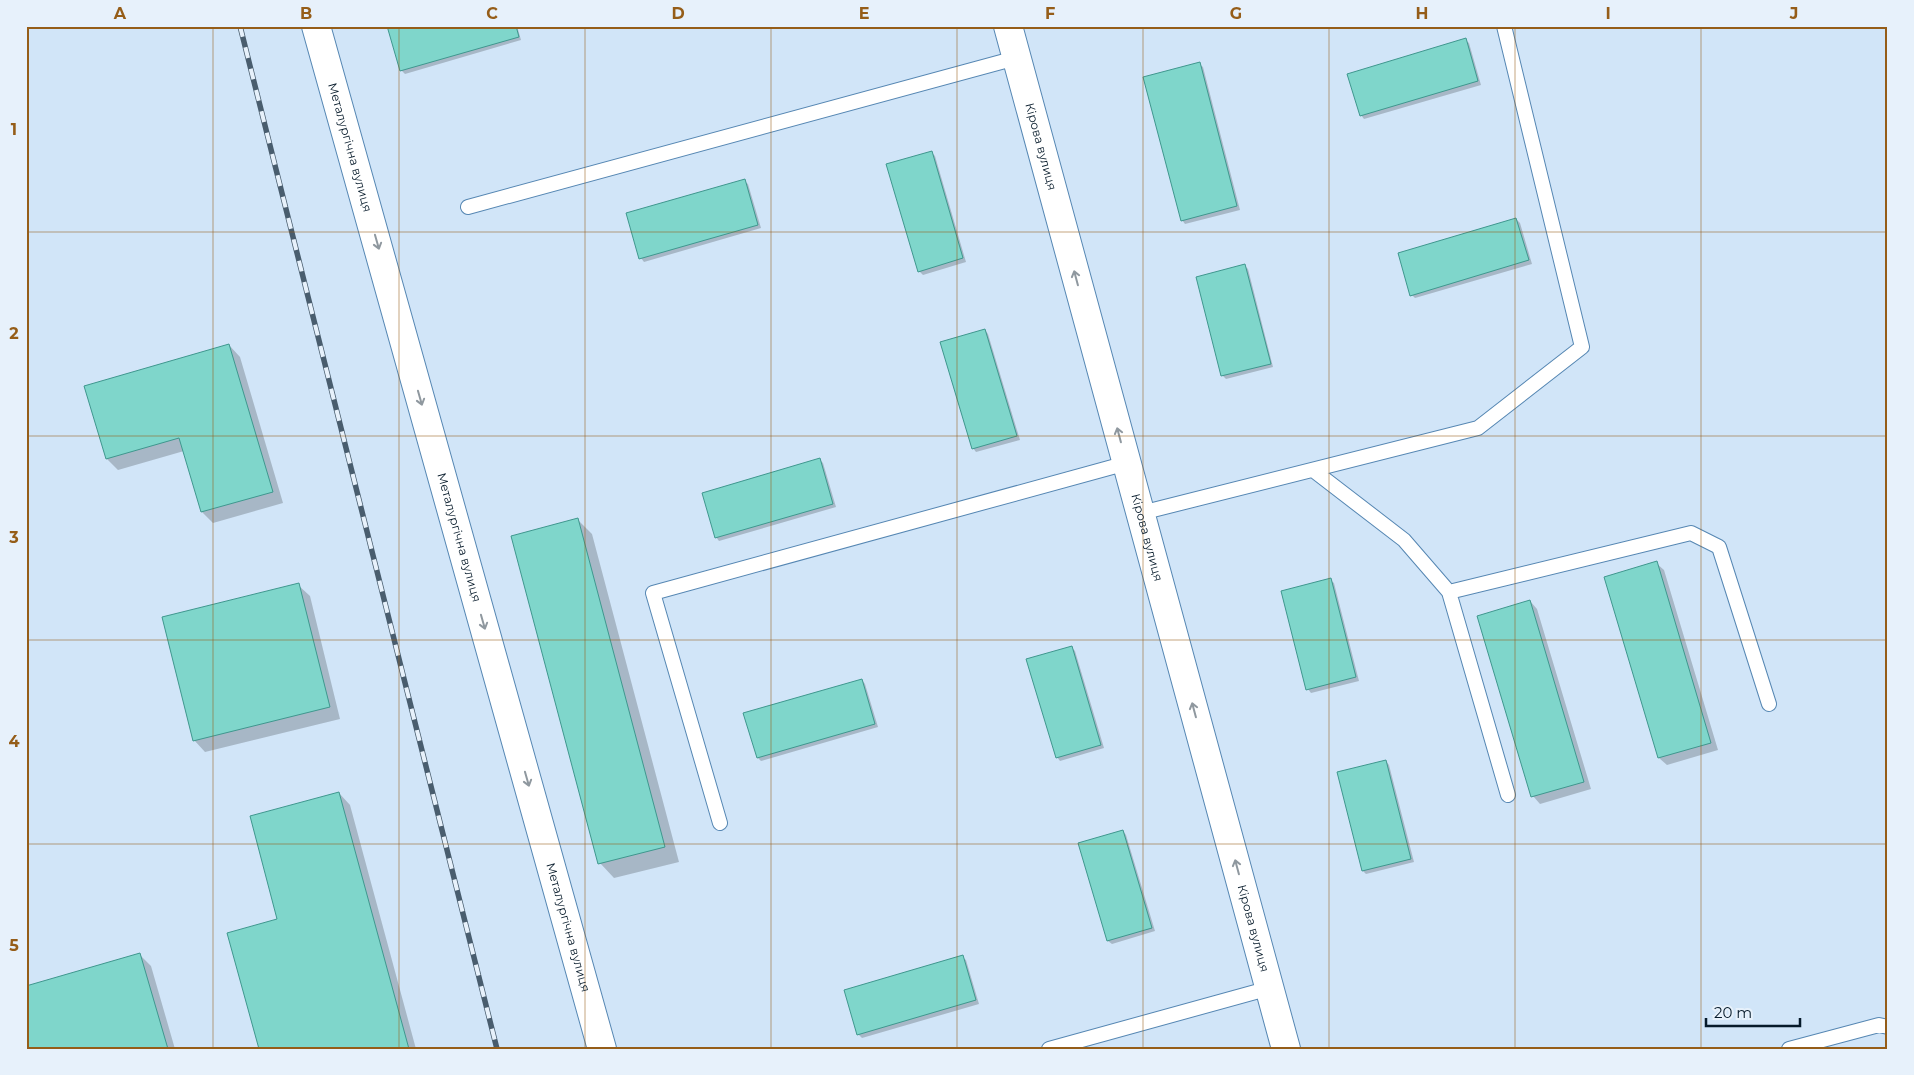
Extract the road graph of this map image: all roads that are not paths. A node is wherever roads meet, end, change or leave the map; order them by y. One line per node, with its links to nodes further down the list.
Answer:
1 (316, 26): 15 (street, Металургічна вулиця, one-way to 15)
2 (1008, 26): 4 (street, Кірова вулиця)
3 (1504, 26): 7 (lane)
4 (1016, 58): 5 (lane); 6 (street, Кірова вулиця, one-way to 4)
5 (468, 207)
6 (1127, 463): 8 (street, Кірова вулиця); 12 (lane)
7 (1313, 470): 8 (lane); 9 (lane)
8 (1140, 513): 13 (street, Кірова вулиця, one-way to 8)
9 (1449, 592): 10 (lane); 11 (lane)
10 (1769, 704)
11 (1508, 795)
12 (720, 823)
13 (1270, 988): 16 (lane); 17 (street, Кірова вулиця)
14 (1888, 1027): 18 (lane)
15 (602, 1049)
16 (1049, 1049)
17 (1286, 1049)
18 (1788, 1049)

